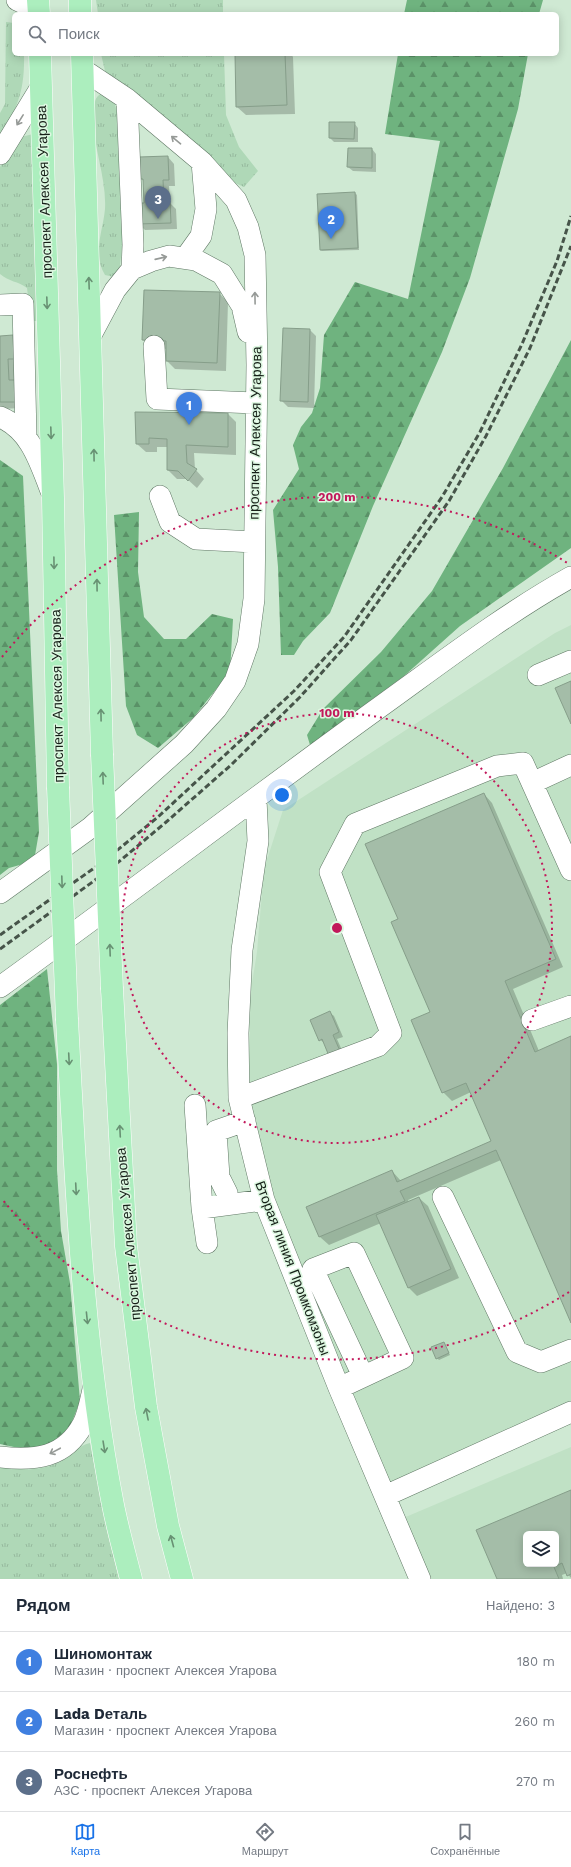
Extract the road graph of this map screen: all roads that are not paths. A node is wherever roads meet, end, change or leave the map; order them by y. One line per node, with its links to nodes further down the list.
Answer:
1 (17, 0): 3 (street)
2 (80, 0): 4 (main road)
3 (38, 8)
4 (80, 12)
5 (40, 56): 7 (main road, проспект Алексея Угарова)
6 (82, 62): 8 (street, проспект Алексея Угарова); 14 (main road, проспект Алексея Угарова, one-way to 6)
7 (41, 87): 9 (street, проспект Алексея Угарова, one-way to 9); 21 (main road, проспект Алексея Угарова, one-way to 21)
8 (127, 99): 10 (street, проспект Алексея Угарова, one-way to 8); 12 (street)
9 (0, 154)
10 (202, 162): 11 (street); 16 (street, проспект Алексея Угарова, one-way to 10)
11 (186, 257): 12 (street, one-way to 11); 16 (street)
12 (132, 269): 14 (street)
13 (0, 305): 19 (street)
14 (91, 335): 50 (main road, проспект Алексея Угарова, one-way to 14, bridge)
15 (154, 346): 17 (street)
16 (257, 365): 17 (street, проспект Алексея Угарова)
17 (255, 403): 22 (street, проспект Алексея Угарова)
18 (0, 417): 19 (street)
19 (26, 436): 21 (street)
20 (160, 496): 22 (street)
21 (53, 498): 44 (main road, проспект Алексея Угарова, one-way to 44, bridge)
22 (254, 542): 30 (street, проспект Алексея Угарова)
23 (571, 577): 28 (street)
24 (571, 661): 25 (street)
25 (538, 675)
26 (571, 765): 27 (street)
27 (532, 783): 29 (street); 34 (street)
28 (256, 799): 31 (street); 34 (street, Вторая линия Промкомзоны)
29 (571, 870)
30 (5, 887)
31 (0, 987)
32 (571, 1006): 33 (street)
33 (532, 1020)
34 (239, 1098): 36 (street, Вторая линия Промкомзоны)
35 (195, 1105): 40 (street)
36 (245, 1121): 37 (street); 39 (street, Вторая линия Промкомзоны)
37 (227, 1193)
38 (443, 1197): 42 (street)
39 (264, 1200): 40 (street); 45 (street, Вторая линия Промкомзоны)
40 (202, 1208): 41 (street)
41 (207, 1243)
42 (571, 1350)
43 (363, 1376): 43 (street); 45 (street)
44 (94, 1385): 47 (street, one-way to 47); 49 (main road, проспект Алексея Угарова, one-way to 49)
45 (339, 1388): 48 (street, Вторая линия Промкомзоны)
46 (571, 1412): 48 (street)
47 (0, 1457)
48 (385, 1496): 51 (street, Вторая линия Промкомзоны)
49 (131, 1579)
50 (182, 1579)
51 (420, 1579)

